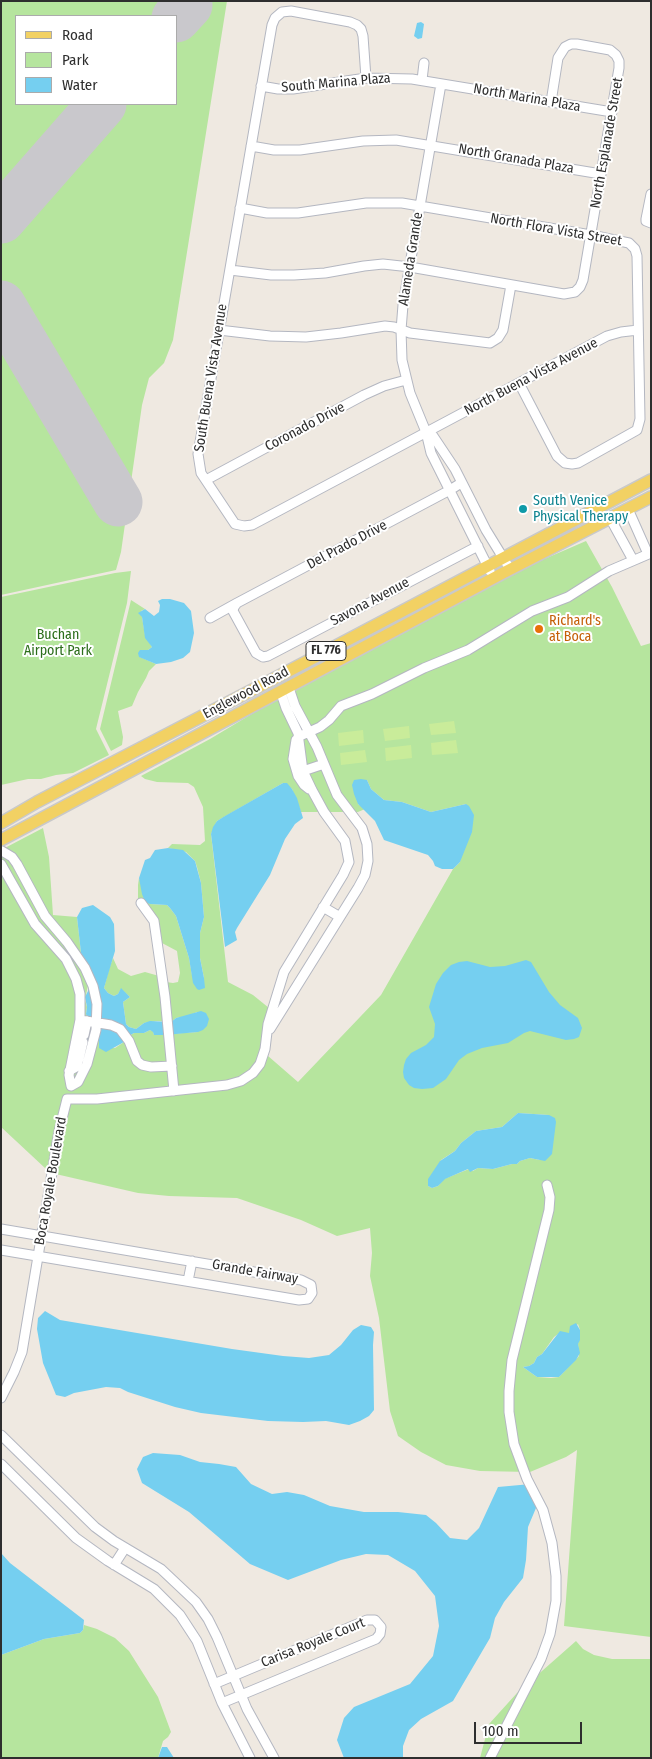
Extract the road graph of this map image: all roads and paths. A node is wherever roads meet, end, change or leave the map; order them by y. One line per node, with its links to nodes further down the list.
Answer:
1 (424, 63): 3 (street)
2 (366, 78): 3 (street, South Marina Plaza); 5 (street, South Marina Plaza); 5 (street, South Buena Vista Avenue)
3 (422, 80): 4 (street, South Marina Plaza)
4 (441, 84): 6 (street, North Marina Plaza); 8 (street, Alameda Grande)
5 (261, 86): 9 (street, South Buena Vista Avenue)
6 (551, 102): 7 (street, North Marina Plaza); 7 (street, North Esplanade Street)
7 (612, 112): 10 (street, North Esplanade Street)
8 (431, 145): 9 (street, North Granada Plaza); 10 (street, North Granada Plaza); 12 (street, Alameda Grande)
9 (251, 146): 13 (street, South Buena Vista Avenue)
10 (601, 174): 15 (street, North Esplanade Street)
11 (651, 194): 14 (street)
12 (420, 206): 13 (street, North Flora Vista Street); 15 (street, North Flora Vista Street); 16 (street, Alameda Grande)
13 (240, 208): 17 (street, South Buena Vista Avenue)
14 (649, 222)
15 (591, 235): 18 (street, North Esplanade Street); 21 (street, North Flora Vista Street)
16 (410, 267): 17 (street, North Esplanade Street); 18 (street, North Esplanade Street); 20 (street, Alameda Grande)
17 (230, 270): 19 (street, South Buena Vista Avenue)
18 (511, 285): 20 (street)
19 (219, 330): 20 (street); 25 (street, South Buena Vista Avenue)
20 (401, 330): 22 (street, Alameda Grande)
21 (638, 330): 23 (street, North Buena Vista Avenue); 23 (street, North Flora Vista Street)
22 (406, 380): 24 (street, Alameda Grande); 25 (street, Coronado Drive)
23 (519, 383): 24 (street, North Buena Vista Avenue)
24 (426, 432): 25 (street, South Buena Vista Avenue); 27 (street); 28 (street)
25 (206, 480)
26 (651, 480): 30 (main road, Englewood Road / FL 776)
27 (461, 483): 28 (street, Del Prado Drive); 36 (street)
28 (450, 490): 34 (street); 41 (street, Del Prado Drive)
29 (651, 497): 31 (main road, Englewood Road / FL 776)
30 (611, 501): 31 (main road); 36 (main road, Englewood Road / FL 776)
31 (619, 513): 32 (street); 33 (street); 39 (main road, Englewood Road / FL 776)
32 (638, 531): 33 (street); 35 (street)
33 (621, 538): 37 (street)
34 (478, 546): 38 (street); 41 (street, Savona Avenue)
35 (649, 554): 37 (street)
36 (503, 558): 38 (main road, Englewood Road / FL 776); 39 (street)
37 (633, 560): 45 (street)
38 (488, 566): 40 (street); 43 (main road, Englewood Road / FL 776)
39 (510, 570): 40 (main road, Englewood Road / FL 776)
40 (494, 578): 44 (main road, Englewood Road / FL 776)
41 (235, 605): 42 (street, Del Prado Drive)
42 (210, 618)
43 (343, 642): 44 (main road); 50 (main road, Englewood Road / FL 776)
44 (285, 690): 45 (street, Boca Royale Boulevard); 46 (street, Boca Royale Boulevard); 51 (main road, Englewood Road / FL 776)
45 (309, 732): 46 (street); 47 (street, Boca Royale Boulevard)
46 (298, 735): 48 (street, Boca Royale Boulevard); 49 (street)
47 (324, 764): 48 (street); 55 (street, Boca Royale Boulevard)
48 (304, 772): 49 (street, Boca Royale Boulevard)
49 (312, 790): 54 (street, Boca Royale Boulevard)
50 (1, 823)
51 (2, 846): 52 (street); 57 (street)
52 (1, 863): 56 (street)
53 (142, 903): 60 (street)
54 (323, 907): 55 (street); 58 (street, Boca Royale Boulevard)
55 (340, 917): 58 (street, Boca Royale Boulevard)
56 (83, 1021): 57 (street); 59 (street); 61 (street)
57 (96, 1023): 59 (street); 60 (street)
58 (267, 1036): 63 (street, Boca Royale Boulevard)
59 (84, 1059): 61 (street); 62 (street)
60 (172, 1066): 63 (street)
61 (69, 1071): 62 (street)
62 (72, 1086): 64 (street)
63 (174, 1091): 64 (street, Boca Royale Boulevard)
64 (67, 1099): 67 (street, Boca Royale Boulevard)
65 (547, 1185): 83 (street)
66 (1, 1230): 67 (street, Grande Fairway)
67 (41, 1236): 69 (street, Boca Royale Boulevard); 70 (street, Grande Fairway)
68 (1, 1250): 69 (street, Grande Fairway)
69 (38, 1256): 71 (street, Grande Fairway); 72 (street, Boca Royale Boulevard)
70 (192, 1261): 71 (street); 71 (street, Grande Fairway)
71 (188, 1281)
72 (1, 1398)
73 (1, 1435): 75 (street)
74 (1, 1464): 76 (street)
75 (125, 1548): 76 (street); 77 (street)
76 (114, 1565): 78 (street)
77 (233, 1676): 78 (street, Carisa Royale Court); 79 (street); 79 (street, Carisa Royale Court)
78 (214, 1684): 80 (street)
79 (241, 1695): 80 (street, Carisa Royale Court); 82 (street)
80 (222, 1703): 81 (street)
81 (250, 1758)
82 (274, 1758)
83 (490, 1758)

